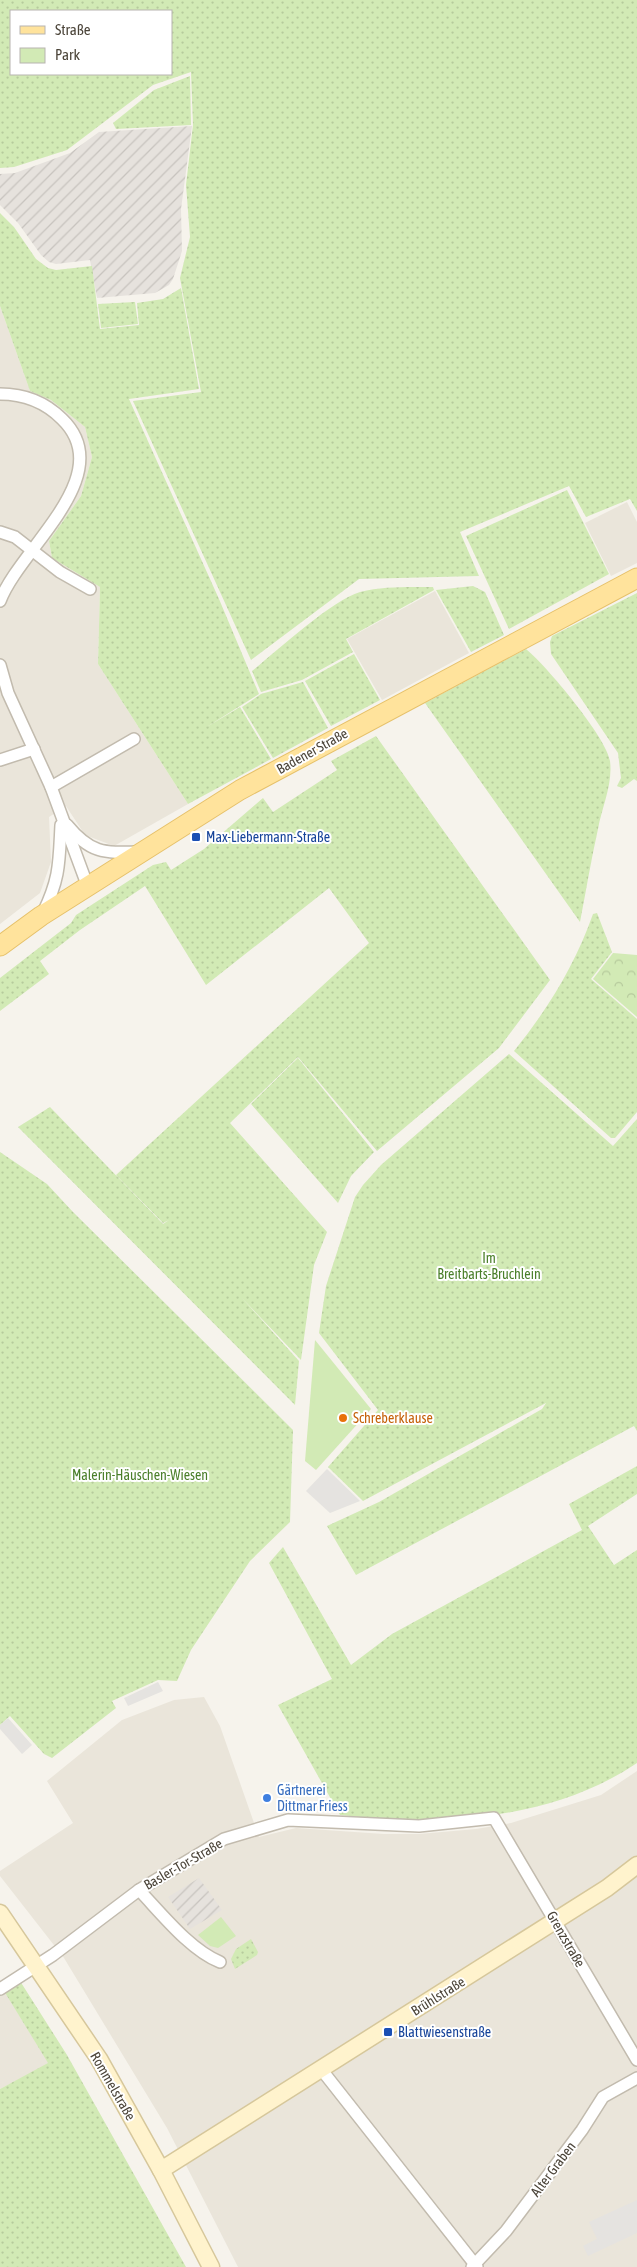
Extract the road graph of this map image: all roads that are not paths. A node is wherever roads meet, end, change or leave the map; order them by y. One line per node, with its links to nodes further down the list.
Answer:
1 (0, 394): 3 (street)
2 (0, 532): 3 (street)
3 (30, 550): 5 (street); 6 (street)
4 (637, 578): 13 (main road, Badener Straße)
5 (90, 589)
6 (0, 602)
7 (0, 665): 9 (street)
8 (134, 739): 11 (street)
9 (34, 750): 10 (street); 11 (street)
10 (0, 760)
11 (51, 787): 12 (street)
12 (61, 818): 13 (street); 14 (street); 15 (street)
13 (141, 852): 14 (main road, Badener Straße)
14 (88, 887): 15 (main road, Badener Straße)
15 (41, 916): 16 (main road, Badener Straße)
16 (0, 946)
17 (494, 1818): 19 (street, Basler-Tor-Straße); 21 (street, Grenzstraße)
18 (637, 1865): 21 (street, Brühlstraße)
19 (139, 1890): 22 (street, Basler-Tor-Straße); 23 (street, Basler-Tor-Straße)
20 (0, 1913): 23 (street, Rommelstraße)
21 (556, 1921): 25 (street, Grenzstraße); 26 (street, Brühlstraße)
22 (220, 1962)
23 (38, 1966): 24 (street, Basler-Tor-Straße); 28 (street, Rommelstraße)
24 (0, 1990)
25 (637, 2060)
26 (321, 2069): 28 (street, Brühlstraße); 29 (street)
27 (637, 2078): 29 (street, Alter Graben)
28 (161, 2170): 30 (street, Rommelstraße)
29 (475, 2266)
30 (211, 2267)

